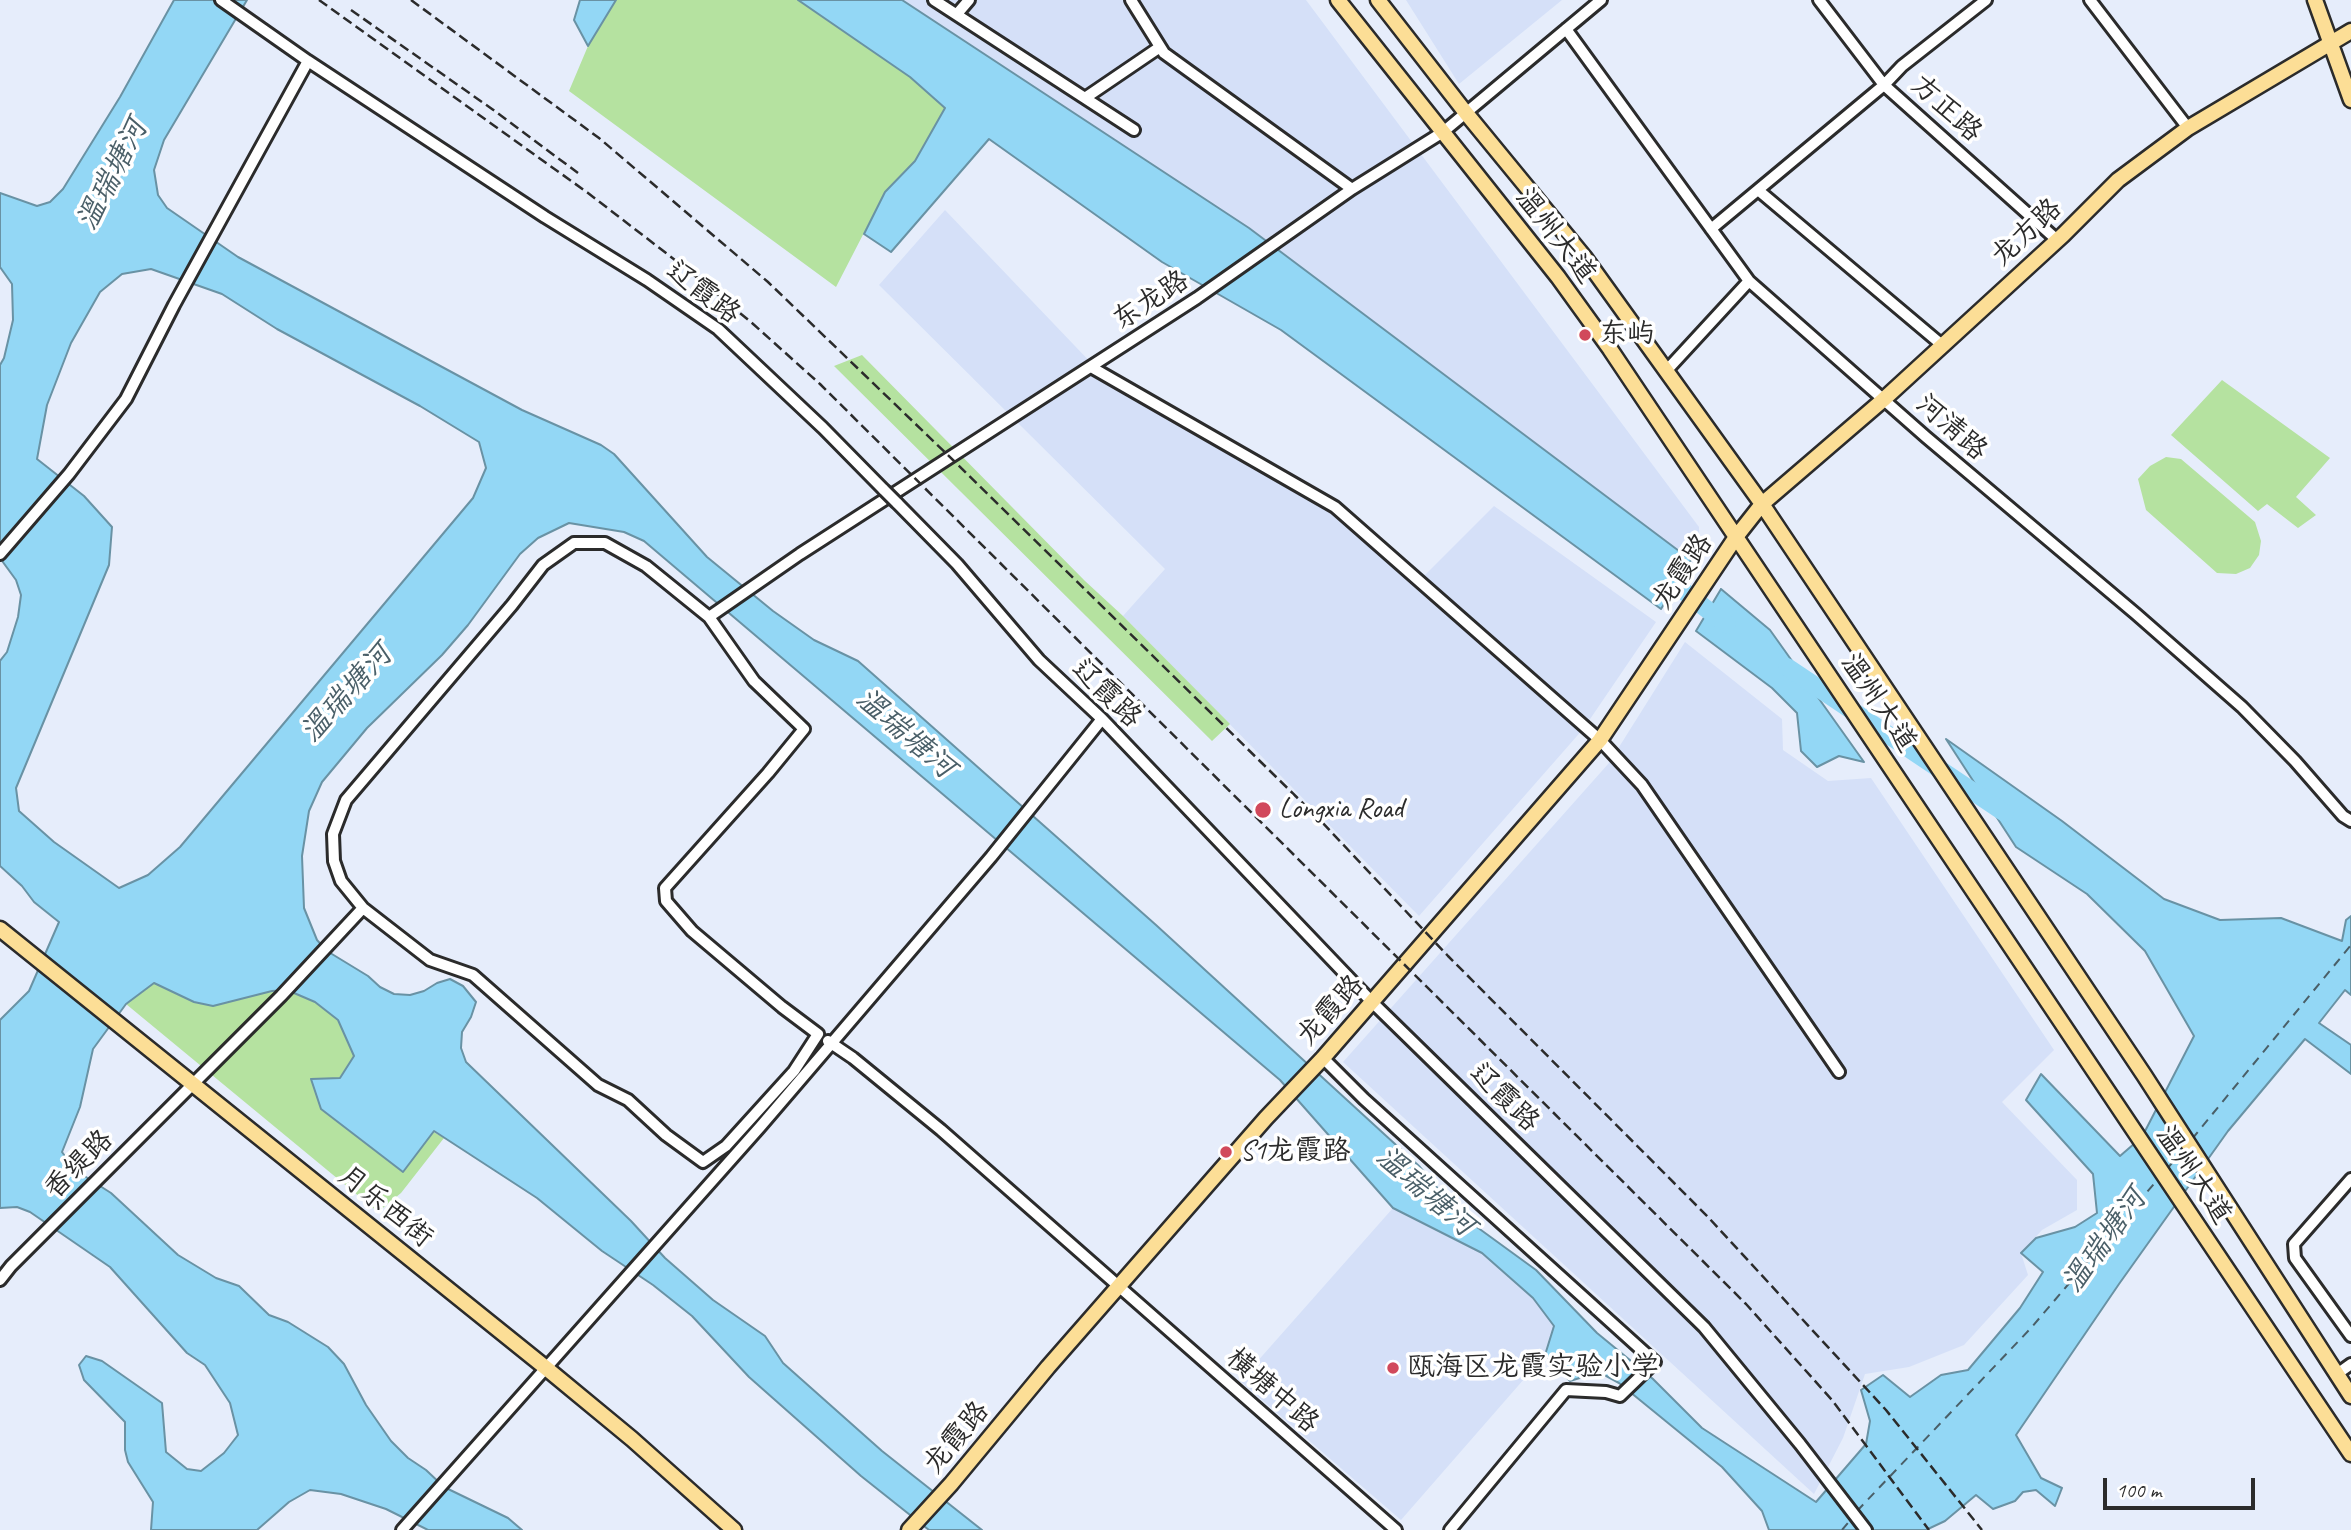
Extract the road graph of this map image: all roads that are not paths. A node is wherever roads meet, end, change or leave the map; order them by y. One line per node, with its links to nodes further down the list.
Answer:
1 (220, 0): 17 (street, 辽霞路)
2 (934, 0): 12 (street)
3 (969, 0): 12 (street)
4 (1131, 0): 16 (street)
5 (1338, 0): 24 (main road, 温州大道)
6 (1378, 0): 21 (main road, 温州大道)
7 (1601, 0): 13 (street, 东龙路)
8 (1819, 0): 18 (street, 方正路)
9 (1986, 0): 18 (street)
10 (2090, 0): 22 (street)
11 (2315, 0): 15 (main road)
12 (957, 14): 19 (street)
13 (1566, 29): 21 (street, 东龙路); 27 (street, 河清路)
14 (2351, 31): 15 (main road, 龙方路)
15 (2331, 43): 20 (main road); 22 (main road, 龙方路)
16 (1160, 47): 19 (street); 25 (street)
17 (308, 61): 36 (street); 38 (street, 辽霞路, bridge)
18 (1884, 85): 26 (street); 28 (street, 方正路)
19 (1085, 98): 23 (street)
20 (2351, 100)
21 (1466, 113): 24 (street, 东龙路); 32 (main road, 温州大道)
22 (2188, 128): 28 (main road, 龙方路)
23 (1134, 130)
24 (1443, 132): 25 (street, 东龙路); 35 (main road, 温州大道)
25 (1352, 189): 31 (street, 东龙路)
26 (1758, 190): 27 (street); 30 (street)
27 (1712, 229): 29 (street, 河清路)
28 (2056, 239): 30 (main road, 龙方路)
29 (1749, 281): 32 (street); 33 (street, 河清路)
30 (1942, 345): 33 (main road, 龙方路)
31 (1091, 367): 37 (street, 东龙路); 39 (street)
32 (1667, 370): 34 (main road, 温州大道)
33 (1883, 400): 34 (main road, 龙方路); 40 (street, 河清路)
34 (1762, 504): 35 (main road, 龙霞路); 55 (main road, 温州大道)
35 (1736, 537): 39 (main road, 龙霞路); 57 (main road, 温州大道)
36 (0, 554)
37 (712, 615): 41 (street); 44 (street, 横塘中路)
38 (1102, 719): 43 (street, 辽霞路); 45 (street)
39 (1600, 740): 43 (main road, 龙霞路); 47 (street)
40 (2351, 821)
41 (363, 908): 44 (street); 48 (street, 香缇路)
42 (0, 929): 48 (main road, 月乐西街)
43 (1372, 1002): 46 (main road, 龙霞路); 63 (street, 辽霞路)
44 (818, 1034): 45 (street, 横塘中路)
45 (831, 1043): 51 (street, 横塘中路); 54 (street)
46 (1323, 1058): 51 (main road, 龙霞路); 62 (street)
47 (1839, 1072)
48 (192, 1083): 50 (street, 香缇路); 54 (main road, 月乐西街)
49 (2351, 1179): 52 (street)
50 (0, 1280)
51 (1118, 1286): 60 (main road, 龙霞路); 61 (street, 横塘中路)
52 (2351, 1336)
53 (2351, 1364): 55 (street)
54 (546, 1368): 58 (street); 59 (main road, 月乐西街)
55 (2337, 1374): 56 (main road, 温州大道)
56 (2351, 1396)
57 (2351, 1454)
58 (406, 1526)
59 (734, 1530)
60 (909, 1530)
61 (1396, 1530)
62 (1450, 1530)
63 (1866, 1530)

